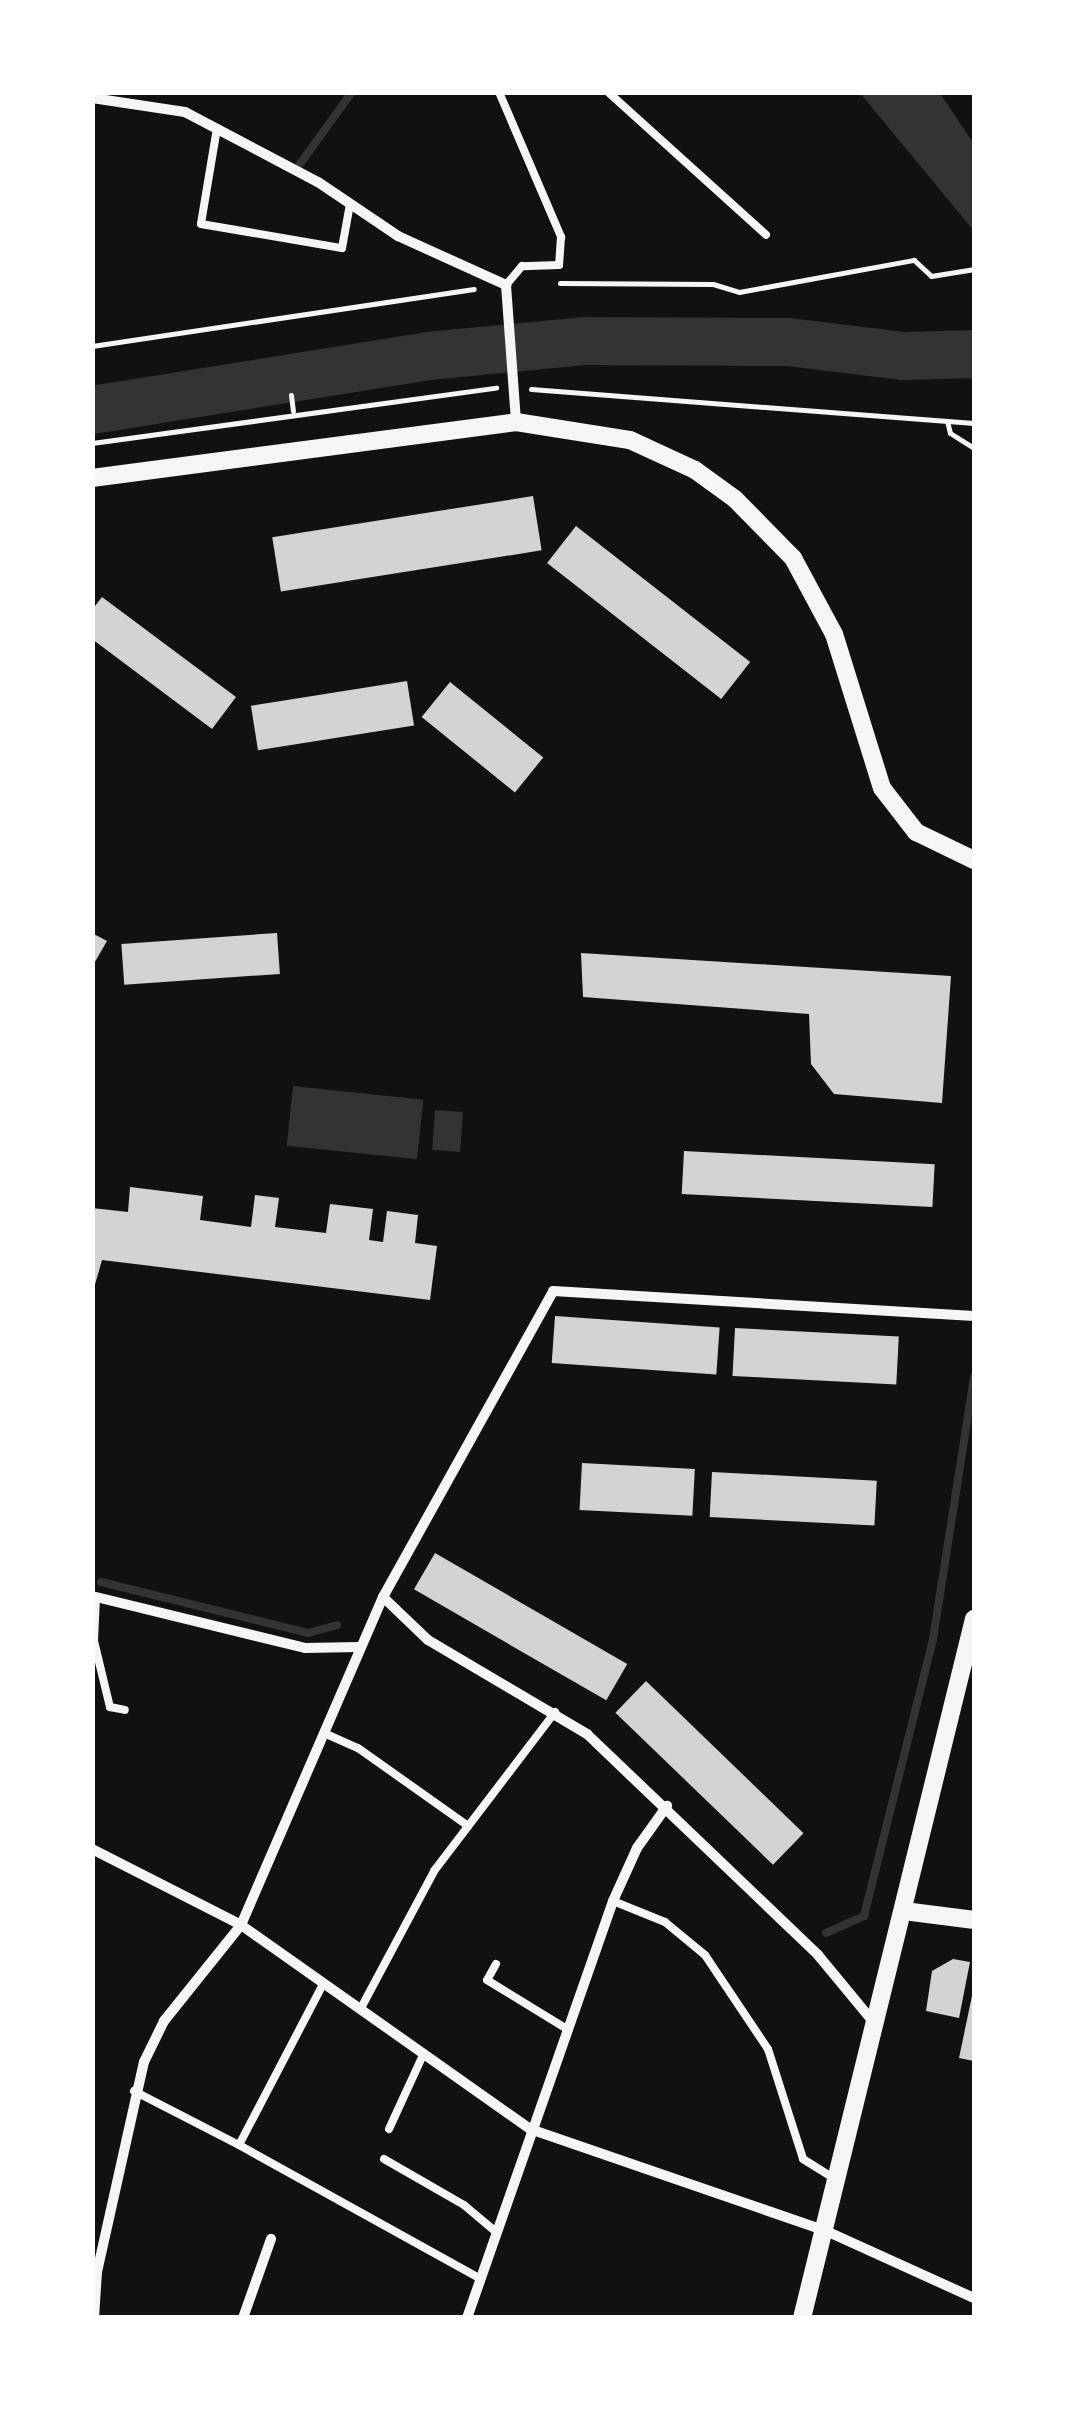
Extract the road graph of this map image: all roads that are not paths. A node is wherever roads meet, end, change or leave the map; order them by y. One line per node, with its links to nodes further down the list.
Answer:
1 (498, 92): 7 (lane)
2 (608, 92): 6 (lane)
3 (92, 98): 4 (street)
4 (216, 128): 5 (street); 5 (lane)
5 (350, 204): 7 (street)
6 (766, 235)
7 (507, 289): 8 (street)
8 (516, 422): 9 (street); 10 (street)
9 (92, 478)
10 (974, 860)
11 (974, 1316): 13 (street)
12 (94, 1597): 15 (street); 16 (lane)
13 (382, 1597): 15 (street); 17 (street)
14 (974, 1618): 23 (street)
15 (359, 1647): 18 (street)
16 (125, 1710)
17 (555, 1712): 19 (street); 20 (lane)
18 (324, 1733): 20 (lane); 25 (street)
19 (667, 1806): 22 (street); 29 (street)
20 (468, 1826): 28 (lane)
21 (92, 1850): 25 (street)
22 (613, 1901): 30 (street); 37 (lane)
23 (904, 1911): 24 (street); 29 (street)
24 (974, 1920)
25 (241, 1925): 27 (street); 32 (street)
26 (496, 1964): 30 (lane)
27 (323, 1984): 28 (street); 35 (lane)
28 (361, 2008): 31 (street)
29 (875, 2024): 37 (street)
30 (567, 2029): 33 (street)
31 (423, 2055): 33 (street); 34 (lane)
32 (134, 2091): 35 (lane); 43 (street)
33 (530, 2129): 38 (street); 39 (street)
34 (389, 2130)
35 (239, 2144): 41 (lane)
36 (384, 2159): 38 (lane)
37 (836, 2180): 39 (street)
38 (494, 2230): 41 (street)
39 (824, 2230): 42 (street); 46 (street)
40 (271, 2239): 44 (street)
41 (479, 2278): 45 (street)
42 (974, 2298)
43 (94, 2318)
44 (243, 2318)
45 (466, 2318)
46 (802, 2318)

